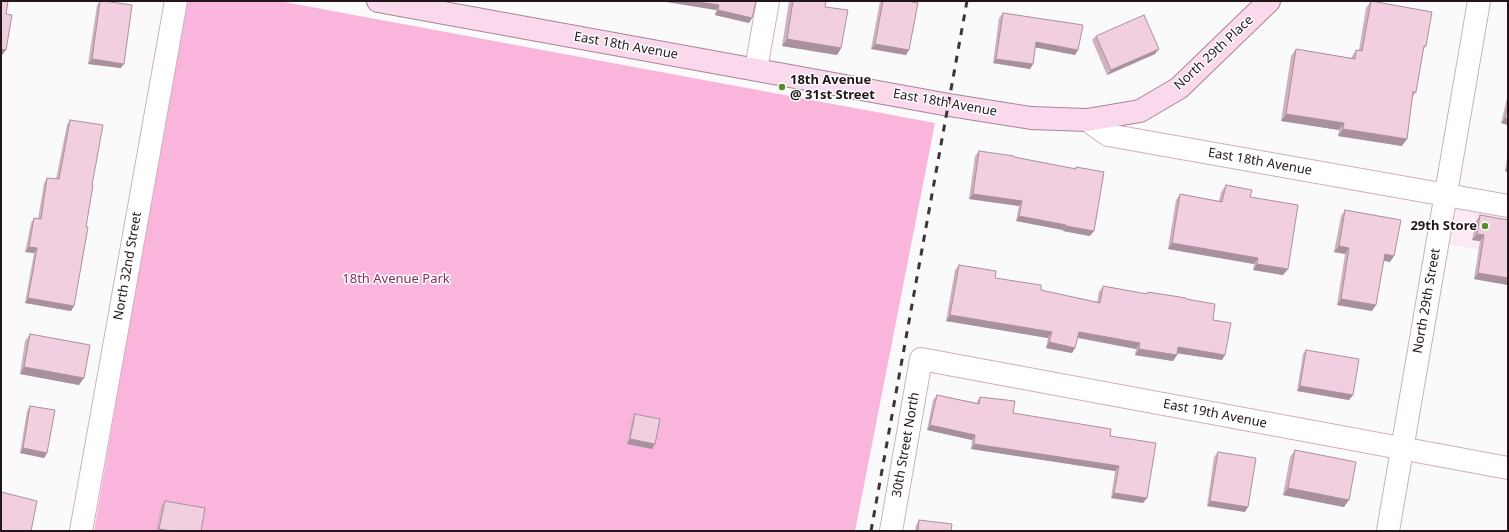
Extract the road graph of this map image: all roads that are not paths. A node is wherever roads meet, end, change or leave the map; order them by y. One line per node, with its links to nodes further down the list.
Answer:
1 (176, 1): 13 (street, North 32nd Street)
2 (378, 1): 6 (main road, East 18th Avenue)
3 (768, 1): 6 (street)
4 (1269, 1): 7 (main road, North 29th Place)
5 (1480, 1): 8 (street, North 29th Street)
6 (756, 69): 7 (main road, East 18th Avenue)
7 (1087, 120): 8 (street, East 18th Avenue)
8 (1445, 194): 9 (street, East 18th Avenue); 11 (street, North 29th Street)
9 (1508, 206)
10 (921, 359): 11 (street, East 19th Avenue); 14 (street, 30th Street North)
11 (1402, 448): 12 (street, East 19th Avenue); 15 (street, North 29th Street)
12 (1508, 468)
13 (81, 531)
14 (891, 531)
15 (1388, 531)

